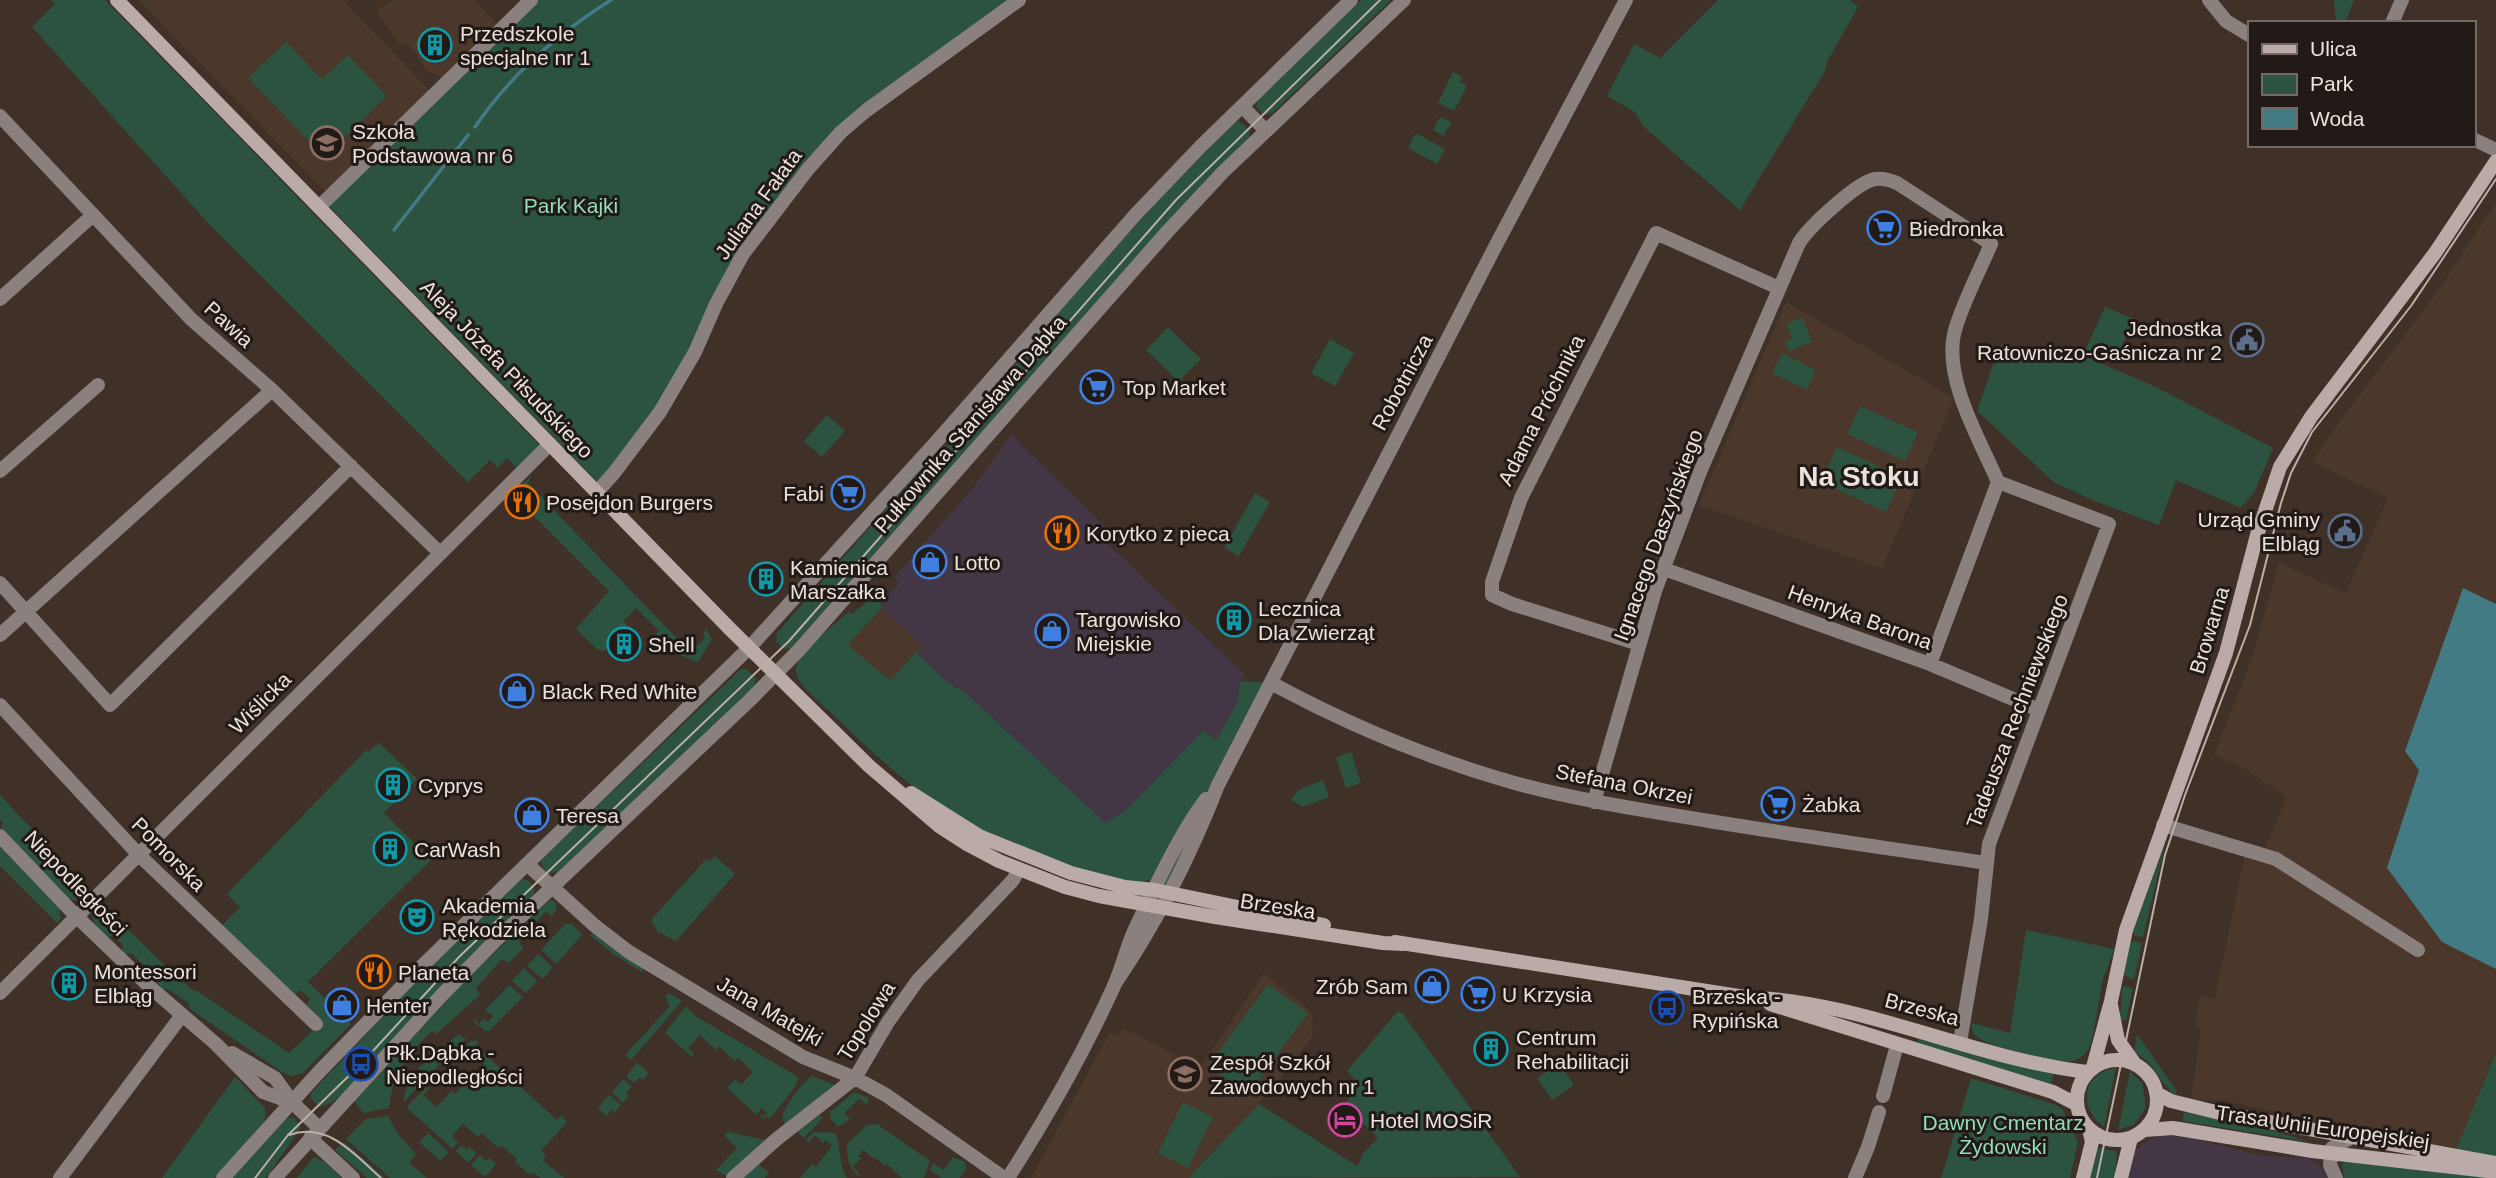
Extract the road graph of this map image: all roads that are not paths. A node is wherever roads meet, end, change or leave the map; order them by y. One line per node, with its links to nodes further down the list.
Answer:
1 (117, 0): 17 (main road, Aleja Józefa Piłsudskiego)
2 (531, 0): 17 (street)
3 (1019, 0): 27 (street, Juliana Fałata)
4 (1351, 0): 11 (street, Pułkownika Stanisława Dąbka)
5 (1404, 0): 13 (street, Pułkownika Stanisława Dąbka)
6 (1626, 0): 37 (street, Robotnicza)
7 (2209, 0): 10 (street)
8 (2402, 0): 9 (street)
9 (2393, 21)
10 (2248, 34)
11 (1241, 106): 13 (street); 34 (street, Pułkownika Stanisława Dąbka)
12 (0, 116): 18 (street, Pawia)
13 (1266, 131): 36 (street, Pułkownika Stanisława Dąbka)
14 (2475, 140): 15 (street)
15 (2496, 150)
16 (2496, 161): 42 (main road, Browarna)
17 (319, 207): 23 (main road, Aleja Józefa Piłsudskiego)
18 (93, 215): 20 (street); 22 (street, Pawia)
19 (1779, 288): 26 (street, Ignacego Daszyńskiego); 29 (street, Ignacego Daszyńskiego); 33 (street, Adama Próchnika)
20 (0, 299)
21 (98, 385): 25 (street)
22 (272, 390): 24 (street, Pawia); 31 (street)
23 (550, 444): 27 (main road, Aleja Józefa Piłsudskiego); 28 (street, Wiślicka)
24 (351, 466): 28 (street, Pawia); 31 (street)
25 (0, 471)
26 (1998, 482): 35 (street); 39 (street, Tadeusza Rechniewskiego)
27 (597, 492): 34 (main road, Aleja Józefa Piłsudskiego)
28 (440, 553): 44 (street, Wiślicka)
29 (1664, 569): 33 (street, Ignacego Daszyńskiego); 35 (street, Henryka Barona)
30 (0, 583): 31 (street)
31 (26, 612): 32 (street)
32 (0, 635)
33 (1639, 644): 41 (street, Ignacego Daszyńskiego)
34 (749, 648): 36 (main road, Aleja Józefa Piłsudskiego); 46 (street, Pułkownika Stanisława Dąbka)
35 (1930, 664): 39 (street, Henryka Barona)
36 (776, 674): 40 (main road, Aleja Józefa Piłsudskiego); 48 (street, Pułkownika Stanisława Dąbka)
37 (1271, 683): 41 (street, Stefana Okrzei); 49 (street, Robotnicza)
38 (0, 705): 44 (street, Pomorska)
39 (2039, 710): 45 (street, Tadeusza Rechniewskiego)
40 (869, 766): 47 (main road, Aleja Józefa Piłsudskiego); 49 (main road, Aleja Józefa Piłsudskiego)
41 (1594, 802): 45 (street, Stefana Okrzei)
42 (2163, 825): 54 (street); 58 (main road, Browarna)
43 (0, 836): 52 (street, Niepodległości)
44 (139, 855): 52 (street, Wiślicka); 60 (street, Pomorska)
45 (1987, 863): 61 (street, Tadeusza Rechniewskiego)
46 (527, 864): 48 (street, Jana Matejki); 68 (street, Pułkownika Stanisława Dąbka)
47 (1019, 869): 50 (main road, Aleja Józefa Piłsudskiego); 65 (street, Topolowa)
48 (551, 888): 65 (street, Jana Matejki); 73 (street, Pułkownika Stanisława Dąbka)
49 (1162, 891): 50 (street, Robotnicza); 51 (street, Robotnicza); 53 (main road, Brzeska)
50 (1147, 905): 51 (main road, Brzeska); 55 (street, Robotnicza)
51 (1162, 908): 53 (main road, Brzeska); 55 (street, Robotnicza)
52 (76, 916): 56 (street, Wiślicka); 59 (street, Niepodległości)
53 (1403, 944): 57 (main road, Brzeska)
54 (2418, 950)
55 (1114, 985): 84 (street, Robotnicza)
56 (0, 993)
57 (1745, 997): 61 (main road, Brzeska); 62 (main road, Brzeska)
58 (2111, 1001): 63 (main road, Browarna); 64 (main road, Browarna)
59 (182, 1015): 68 (street, Niepodległości); 79 (street)
60 (316, 1024)
61 (1960, 1042): 64 (main road, Brzeska)
62 (1897, 1045): 67 (street); 69 (main road, Brzeska)
63 (2135, 1064): 64 (main road); 66 (main road)
64 (2090, 1069): 69 (main road)
65 (855, 1078): 83 (street, Topolowa); 84 (street, Jana Matejki)
66 (2157, 1093): 72 (main road); 74 (main road, Trasa Unii Europejskiej)
67 (1883, 1096)
68 (293, 1103): 73 (street, Niepodległości); 80 (street, Pułkownika Stanisława Dąbka)
69 (2076, 1104): 71 (main road)
70 (1879, 1112): 85 (street)
71 (2089, 1129): 75 (main road); 86 (main road)
72 (2144, 1130): 75 (main road); 76 (main road, Trasa Unii Europejskiej)
73 (314, 1133): 81 (street, Pułkownika Stanisława Dąbka); 82 (street, Niepodległości)
74 (2352, 1137): 76 (street); 77 (main road, Trasa Unii Europejskiej)
75 (2131, 1138): 87 (main road)
76 (2330, 1153): 78 (main road, Trasa Unii Europejskiej); 88 (street)
77 (2496, 1163)
78 (2496, 1172)
79 (60, 1178)
80 (223, 1178)
81 (275, 1178)
82 (353, 1178)
83 (733, 1178)
84 (1006, 1178)
85 (1855, 1178)
86 (2083, 1178)
87 (2121, 1178)
88 (2336, 1178)

